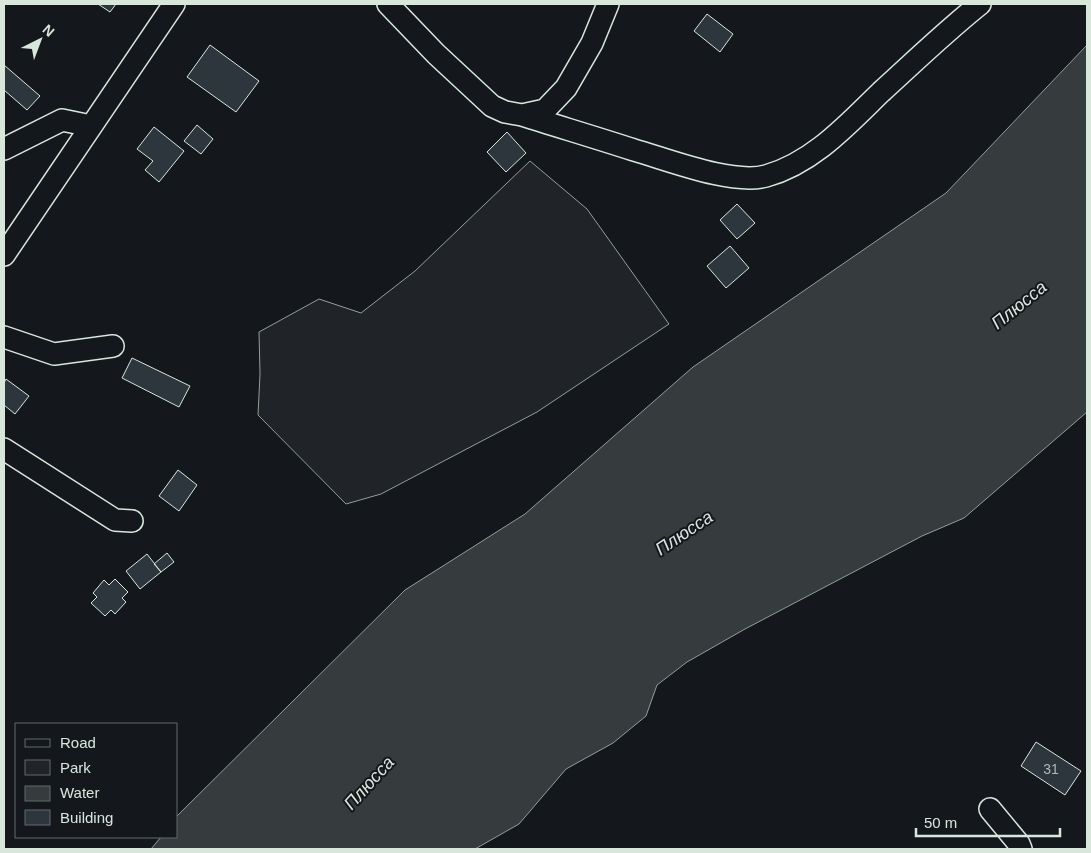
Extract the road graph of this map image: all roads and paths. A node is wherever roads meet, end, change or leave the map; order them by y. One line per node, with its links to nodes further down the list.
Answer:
1 (174, 4): 6 (street)
2 (388, 4): 5 (street)
3 (608, 4): 5 (street)
4 (980, 4): 5 (street)
5 (522, 115)
6 (91, 126): 7 (street); 8 (street)
7 (4, 149)
8 (4, 255)
9 (4, 337): 10 (street)
10 (113, 346)
11 (4, 449): 12 (street)
12 (132, 521)
13 (990, 808): 14 (street)
14 (1021, 849)

